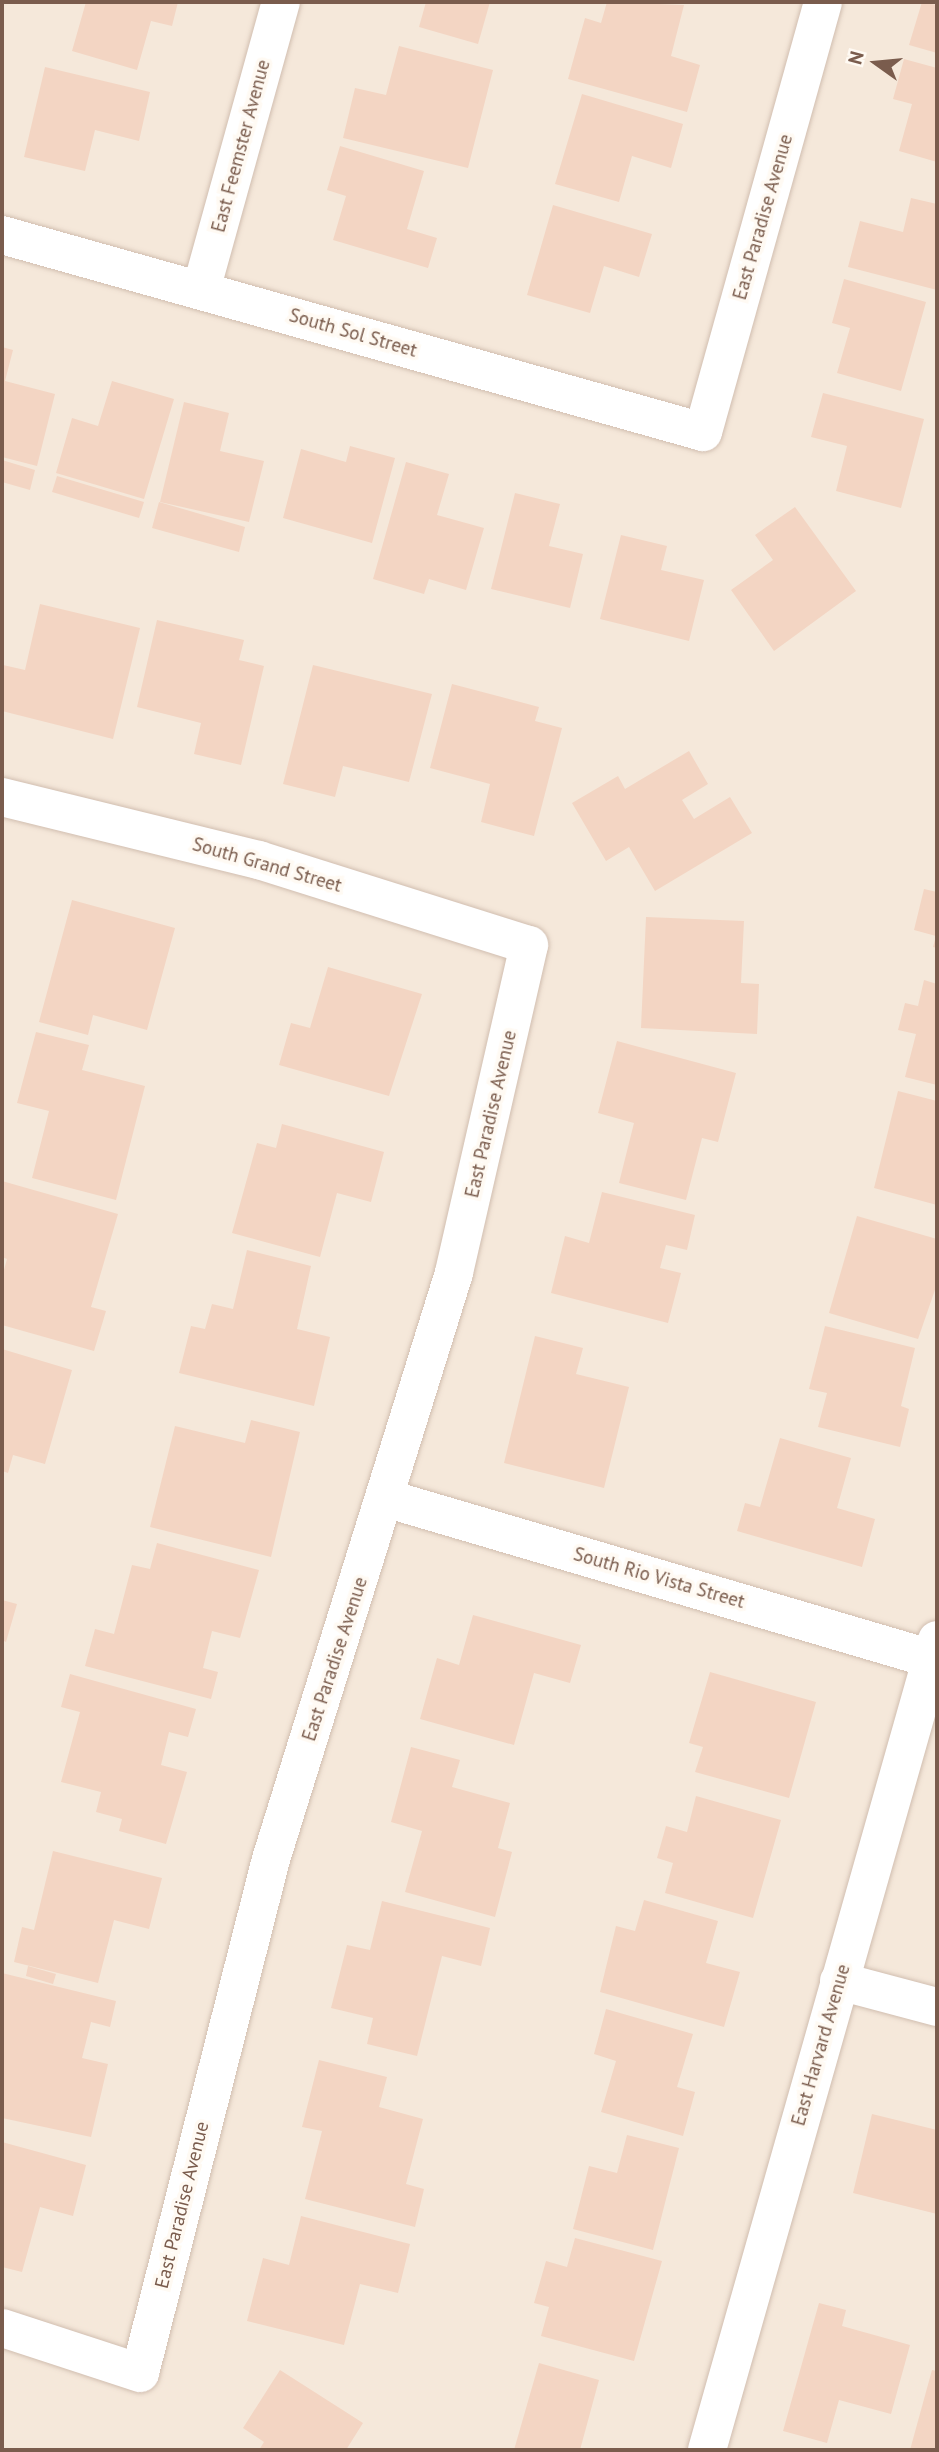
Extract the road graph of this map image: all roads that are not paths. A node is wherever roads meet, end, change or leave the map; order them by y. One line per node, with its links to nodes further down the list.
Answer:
1 (281, 2): 4 (street, East Feemster Avenue)
2 (823, 2): 5 (street, East Paradise Avenue)
3 (2, 235): 4 (street, South Sol Street)
4 (201, 290): 5 (street, South Sol Street)
5 (704, 432)
6 (2, 797): 7 (street, South Grand Street)
7 (529, 945): 8 (street, East Paradise Avenue)
8 (385, 1498): 9 (street, South Rio Vista Street); 12 (street, East Paradise Avenue)
9 (935, 1649): 10 (street, East Harvard Avenue)
10 (839, 1981): 11 (street); 13 (street, East Harvard Avenue)
11 (937, 2007)
12 (2, 2328)
13 (707, 2450)

